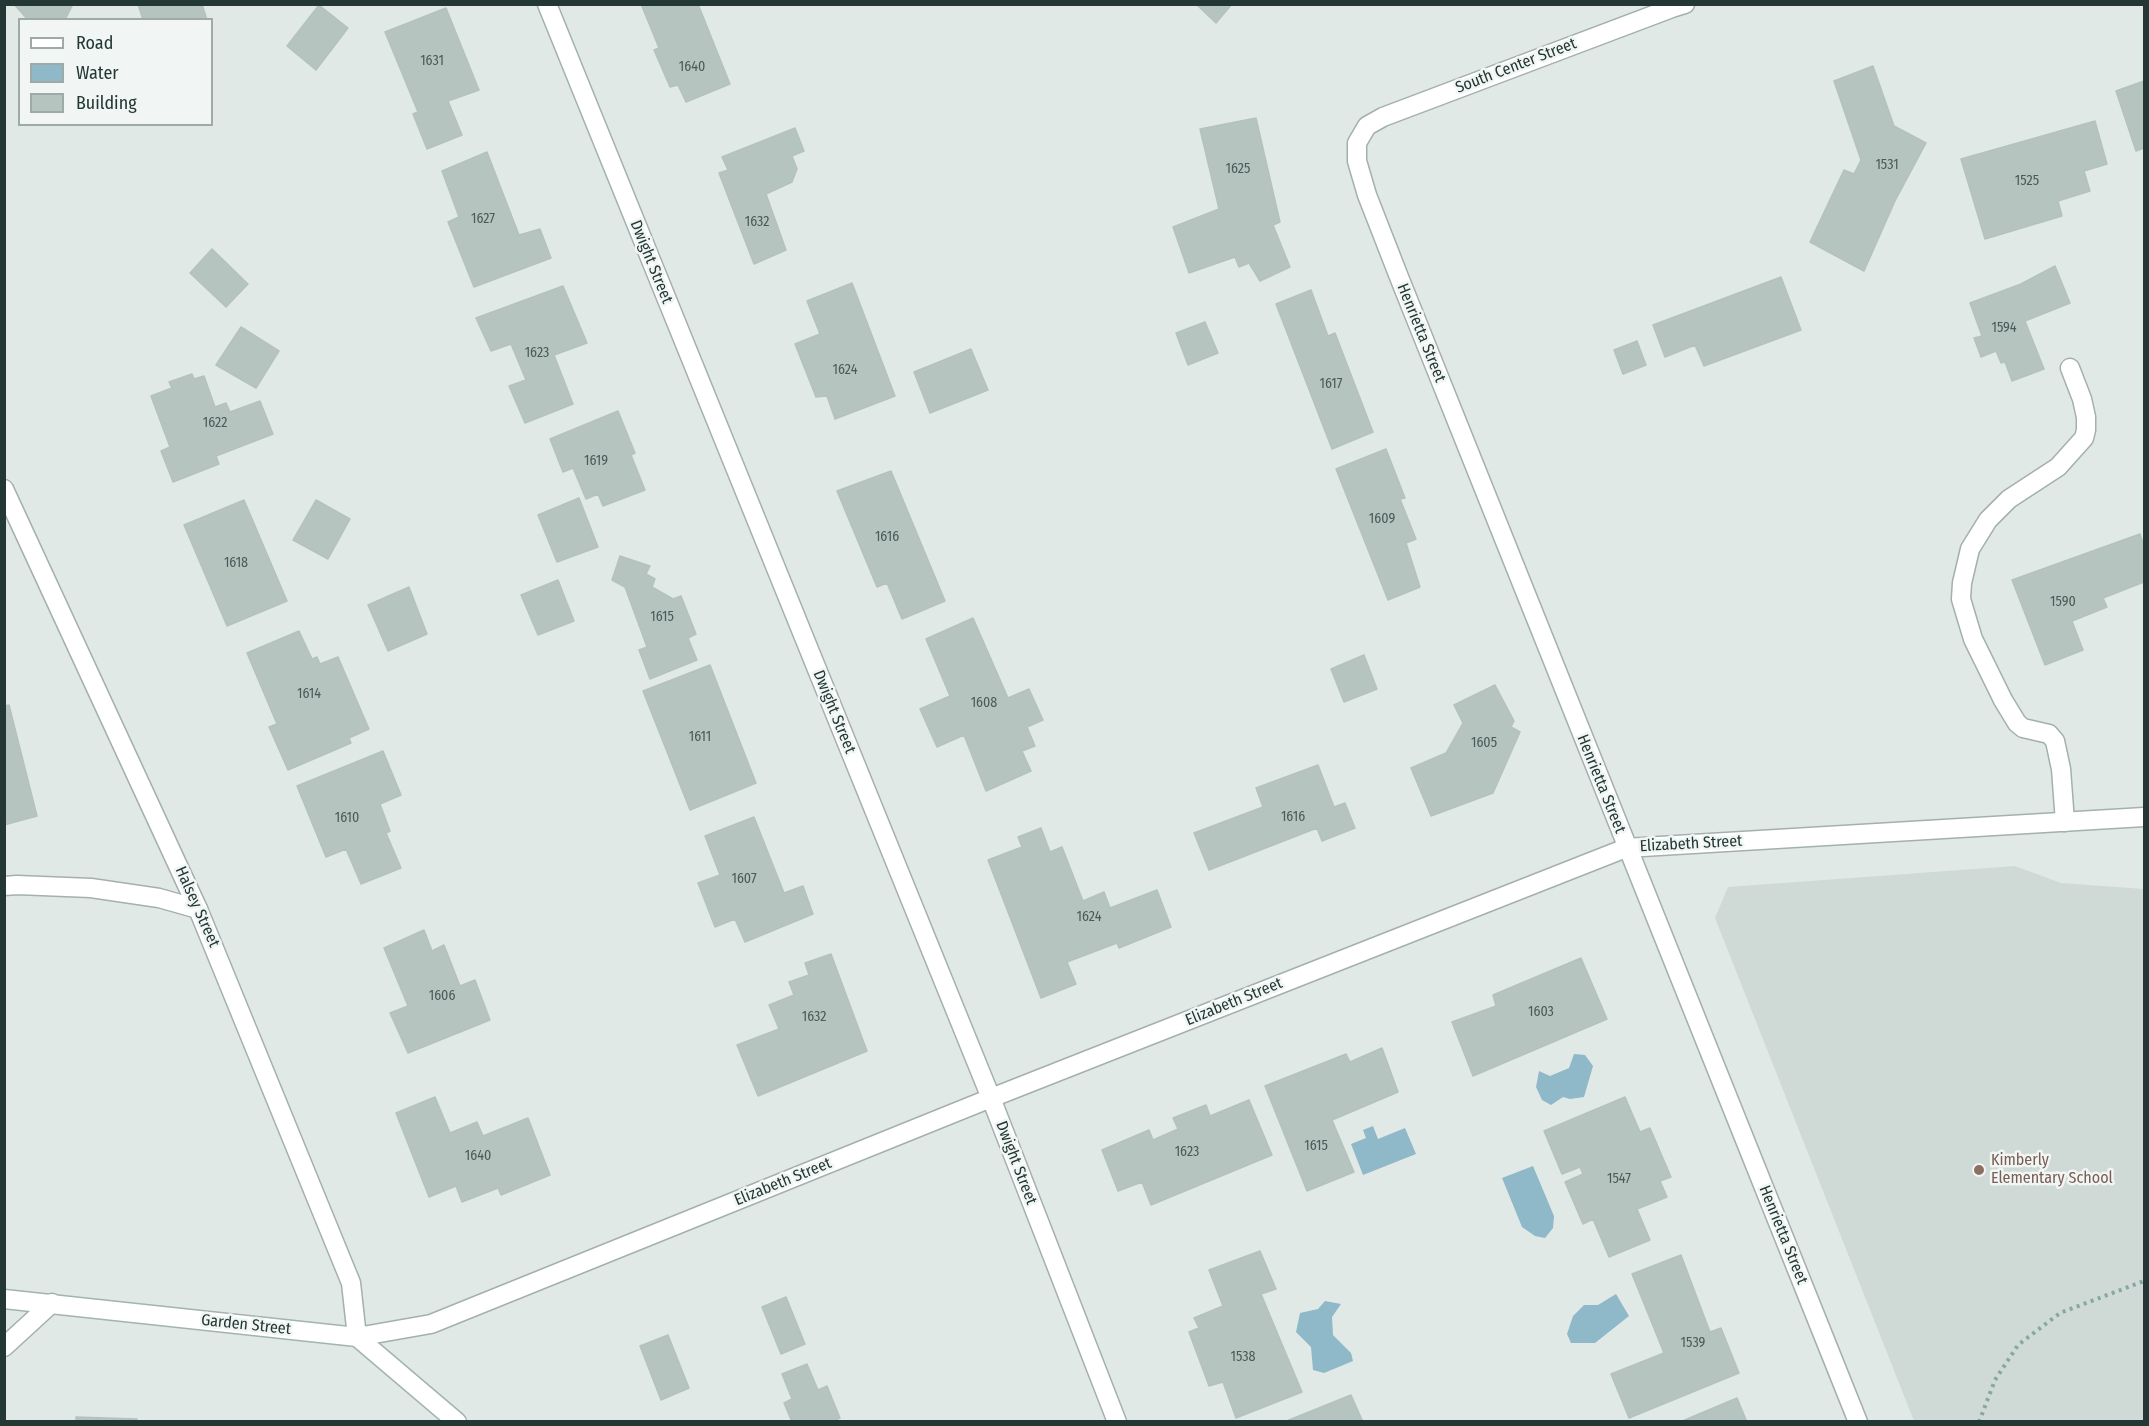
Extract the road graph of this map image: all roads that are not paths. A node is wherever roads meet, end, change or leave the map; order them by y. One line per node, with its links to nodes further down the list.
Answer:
1 (547, 4): 11 (street, Dwight Street)
2 (1676, 6): 3 (street, South Center Street)
3 (1357, 143): 8 (street, Henrietta Street)
4 (2070, 368): 7 (street)
5 (4, 489): 10 (street, Halsey Street)
6 (2145, 817): 7 (street, Elizabeth Street)
7 (2065, 822): 8 (street, Elizabeth Street)
8 (1626, 848): 11 (street, Elizabeth Street); 18 (street, Henrietta Street)
9 (4, 886): 10 (street)
10 (198, 909): 14 (street, Halsey Street)
11 (991, 1098): 14 (street, Elizabeth Street); 17 (street, Dwight Street)
12 (4, 1299): 13 (street, Garden Street)
13 (52, 1303): 14 (street, Garden Street); 15 (street)
14 (357, 1337): 16 (street)
15 (4, 1347)
16 (457, 1422)
17 (1117, 1422)
18 (1858, 1422)

